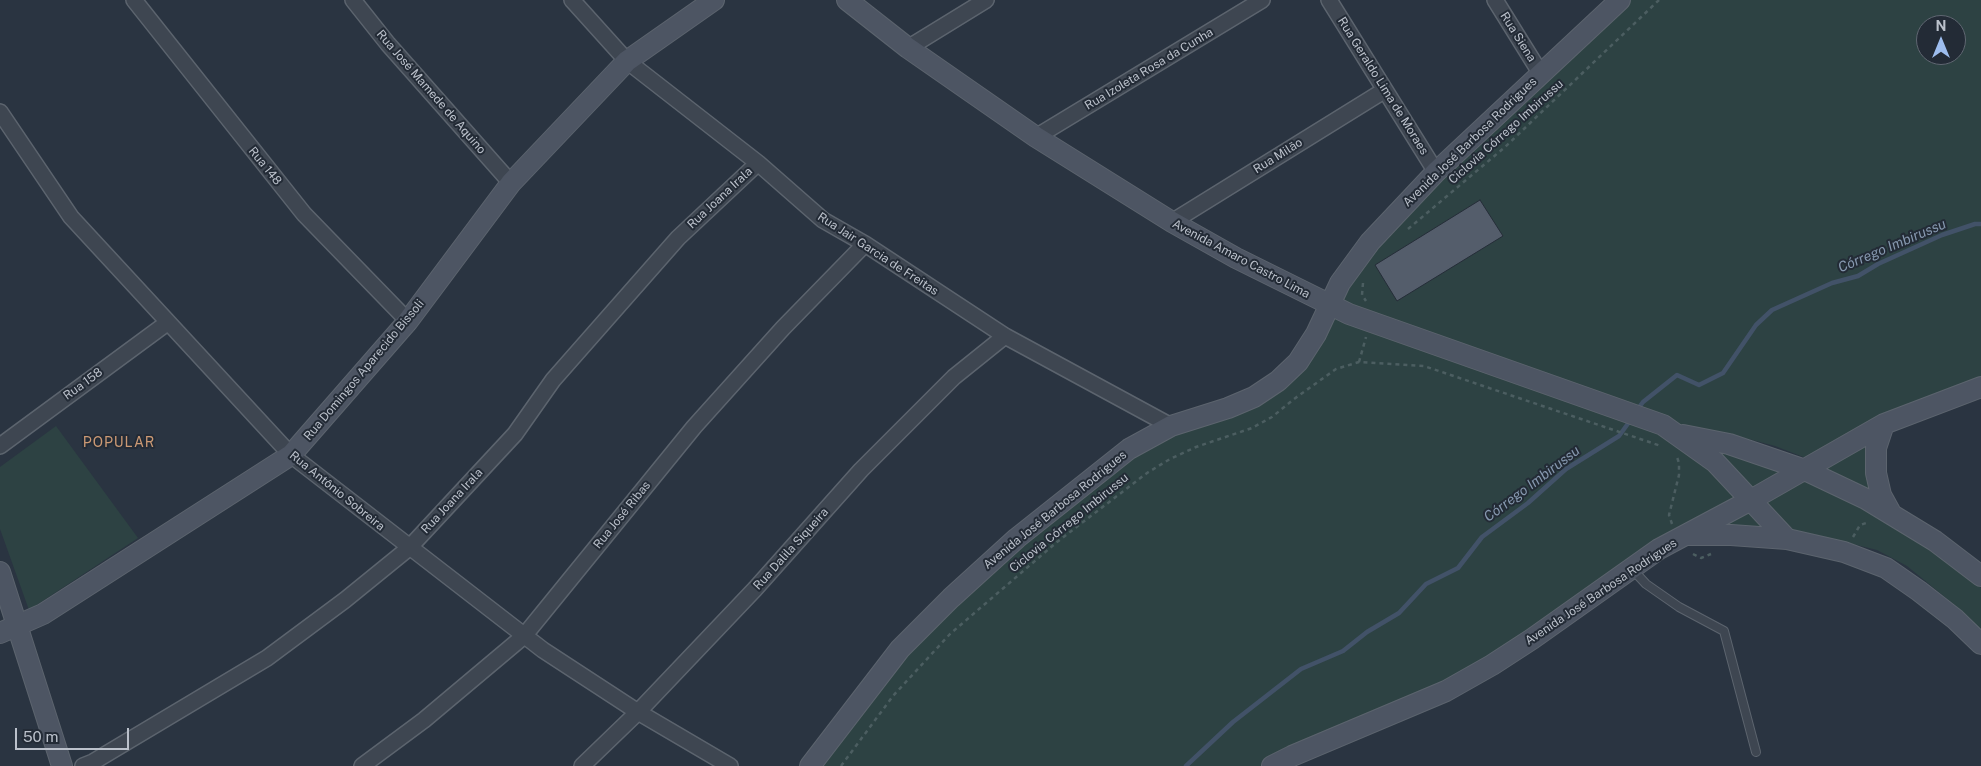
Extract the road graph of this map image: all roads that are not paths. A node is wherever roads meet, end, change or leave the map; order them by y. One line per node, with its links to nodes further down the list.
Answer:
1 (134, 0): 23 (street, Rua 148)
2 (353, 0): 19 (street, Rua José Mamede de Aquino)
3 (572, 0): 12 (street, Rua Jair Garcia de Freitas)
4 (714, 0): 12 (street, Rua Domingos Aparecido Bissoli)
5 (847, 0): 11 (street, Avenida Amaro Castro Lima)
6 (986, 0): 11 (street)
7 (1262, 0): 16 (street, Rua Izoleta Rosa da Cunha)
8 (1330, 0): 14 (street, Rua Geraldo Lima de Moraes)
9 (1495, 0): 13 (street, Rua Siena)
10 (1620, 0): 13 (street, Avenida José Barbosa Rodrigues)
11 (908, 48): 16 (street, Avenida Amaro Castro Lima)
12 (627, 61): 17 (street, Rua Jair Garcia de Freitas); 19 (street, Rua Domingos Aparecido Bissoli)
13 (1541, 74): 18 (street, Avenida José Barbosa Rodrigues)
14 (1385, 90): 18 (street, Rua Geraldo Lima de Moraes); 20 (street, Rua Milão)
15 (0, 112): 24 (street, Rua Antônio Sobreira)
16 (1036, 137): 20 (street, Avenida Amaro Castro Lima)
17 (758, 163): 21 (street, Rua Jair Garcia de Freitas); 37 (street, Rua Joana Irala)
18 (1436, 172): 22 (street, Avenida José Barbosa Rodrigues)
19 (511, 183): 23 (street, Rua Domingos Aparecido Bissoli)
20 (1172, 222): 22 (street, Avenida Amaro Castro Lima)
21 (865, 244): 25 (street, Rua Jair Garcia de Freitas); 42 (street, Rua José Ribas)
22 (1328, 305): 28 (street, Avenida José Barbosa Rodrigues); 29 (street, Avenida Amaro Castro Lima)
23 (408, 322): 31 (street, Rua Domingos Aparecido Bissoli)
24 (167, 323): 30 (street, Rua 158); 31 (street, Rua Antônio Sobreira)
25 (1005, 336): 28 (street, Rua Jair Garcia de Freitas); 44 (street, Rua Dalila Siqueira)
26 (1981, 387): 27 (street, Avenida José Barbosa Rodrigues)
27 (1884, 424): 32 (street, Avenida José Barbosa Rodrigues); 34 (street)
28 (1171, 426): 51 (street, Avenida José Barbosa Rodrigues)
29 (1669, 436): 32 (street, Avenida Amaro Castro Lima); 33 (street, Avenida Amaro Castro Lima)
30 (0, 446)
31 (291, 456): 37 (street, Rua Antônio Sobreira); 41 (street, Rua Domingos Aparecido Bissoli)
32 (1805, 470): 33 (street, Avenida José Barbosa Rodrigues); 34 (street, Avenida Amaro Castro Lima)
33 (1751, 500): 35 (street, Avenida José Barbosa Rodrigues); 36 (street, Avenida Amaro Castro Lima)
34 (1892, 515): 39 (street, Avenida Amaro Castro Lima)
35 (1685, 535): 36 (street); 38 (street, Avenida José Barbosa Rodrigues)
36 (1787, 539): 43 (street)
37 (409, 548): 42 (street, Rua Antônio Sobreira); 47 (street, Rua Joana Irala)
38 (1632, 568): 45 (lane); 52 (street, Avenida José Barbosa Rodrigues)
39 (1976, 570)
40 (0, 572): 41 (street)
41 (9, 629): 46 (street)
42 (524, 636): 44 (street, Rua Antônio Sobreira); 48 (street, Rua José Ribas)
43 (1981, 644)
44 (638, 712): 49 (street, Rua Dalila Siqueira); 50 (street, Rua Antônio Sobreira)
45 (1756, 752)
46 (62, 766)
47 (83, 766)
48 (362, 766)
49 (582, 766)
50 (730, 766)
51 (810, 766)
52 (1272, 766)

